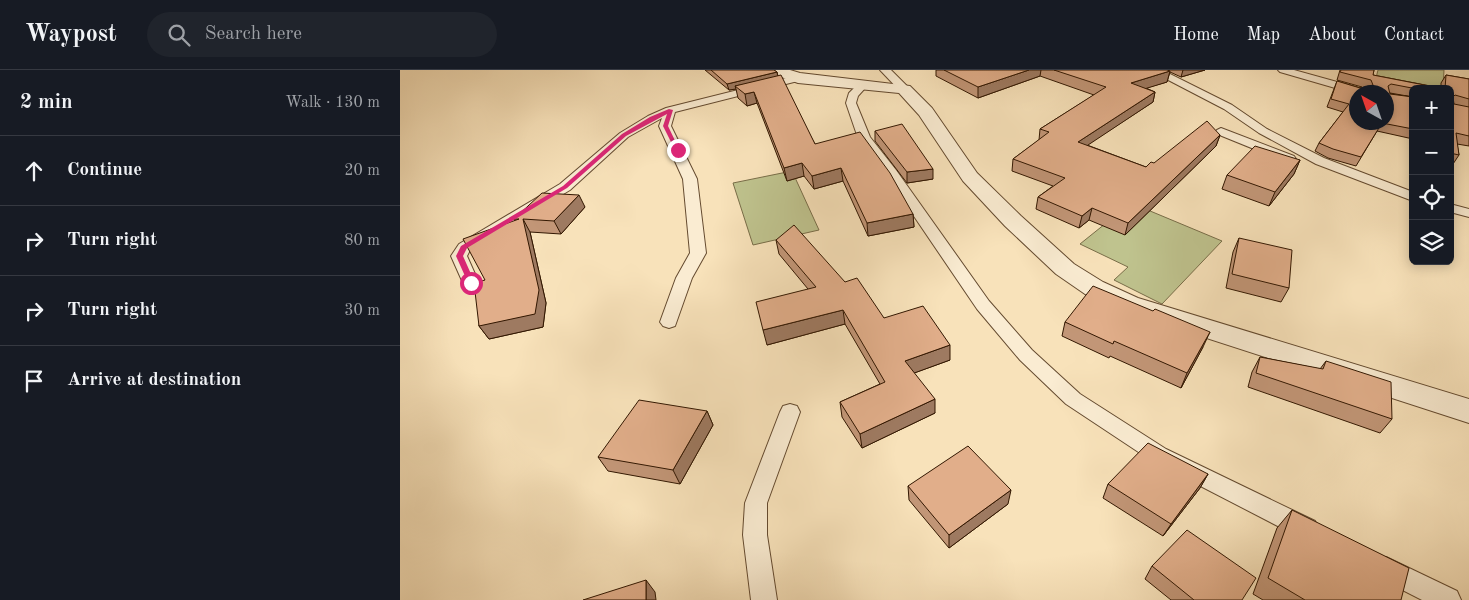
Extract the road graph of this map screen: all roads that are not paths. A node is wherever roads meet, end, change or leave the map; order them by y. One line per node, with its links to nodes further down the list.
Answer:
1 (775, 70): 5 (street)
2 (885, 70): 8 (lane)
3 (1154, 70): 11 (lane)
4 (1283, 70): 7 (lane)
5 (798, 78): 6 (street); 9 (lane)
6 (862, 86): 8 (street); 19 (lane)
7 (1349, 88)
8 (904, 89): 17 (street)
9 (670, 110): 15 (lane); 16 (lane)
10 (1221, 132): 12 (lane)
11 (1409, 195)
12 (1409, 202)
13 (1454, 210): 14 (lane)
14 (1469, 214)
15 (471, 283)
16 (669, 322)
17 (1469, 411)
18 (790, 412): 21 (lane)
19 (1326, 538)
20 (1369, 560): 22 (lane)
21 (764, 600)
22 (1448, 600)

